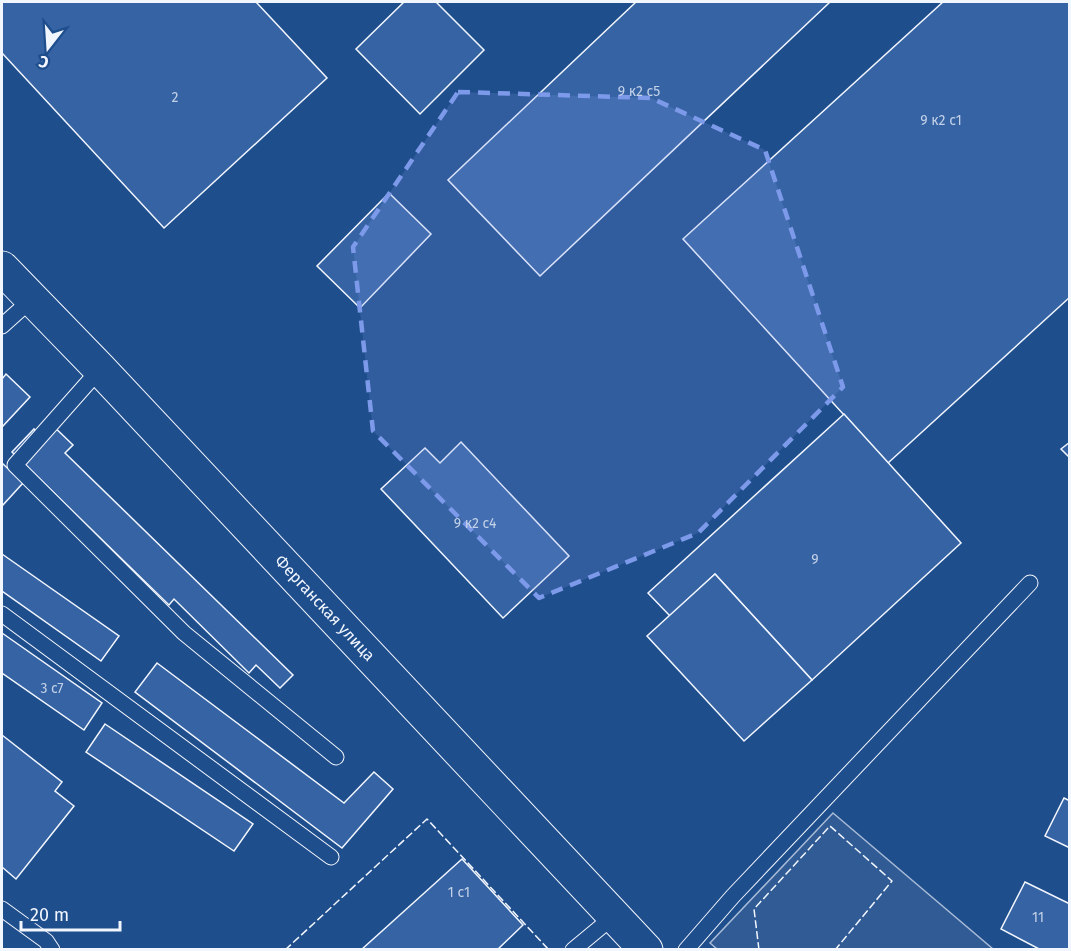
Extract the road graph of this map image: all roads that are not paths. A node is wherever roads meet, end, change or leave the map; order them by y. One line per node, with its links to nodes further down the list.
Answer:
1 (2, 268): 2 (street, Ферганская улица)
2 (32, 299): 3 (lane); 4 (street, Ферганская улица)
3 (2, 326)
4 (100, 369): 7 (lane); 10 (street, Ферганская улица)
5 (1030, 583): 14 (lane)
6 (2, 614): 8 (lane)
7 (336, 757)
8 (331, 857)
9 (2, 909): 11 (lane)
10 (614, 916): 12 (lane); 13 (street, Ферганская улица)
11 (52, 950)
12 (573, 950)
13 (646, 950)
14 (686, 950)

